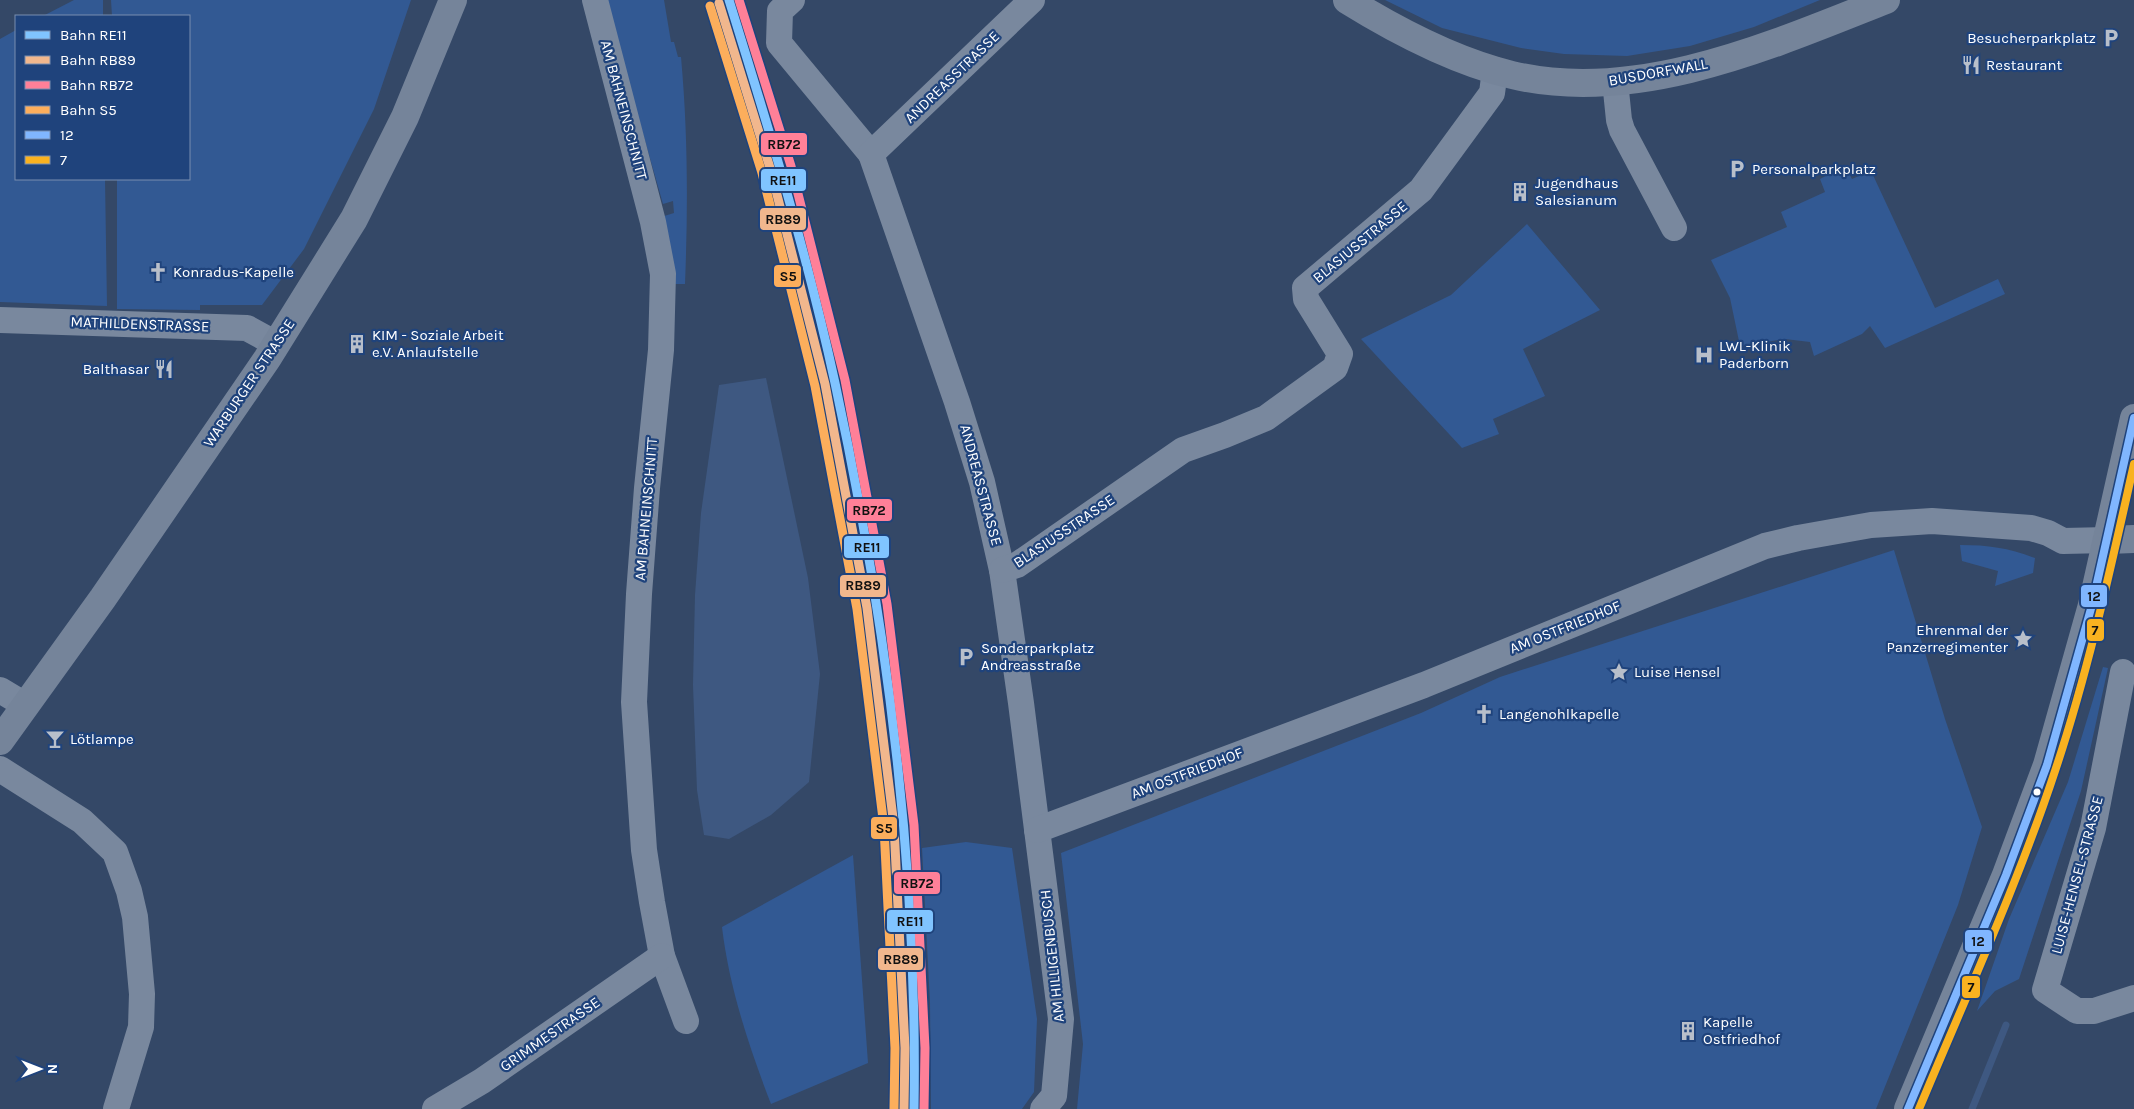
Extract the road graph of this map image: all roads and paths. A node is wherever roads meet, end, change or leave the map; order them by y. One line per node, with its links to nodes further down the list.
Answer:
1 (453, 0): 12 (main road, WARBURGER STRASSE)
2 (595, 0): 22 (street, AM BAHNEINSCHNITT)
3 (792, 0): 9 (street, ANDREASSTRASSE)
4 (1032, 0): 9 (street, ANDREASSTRASSE)
5 (1347, 0): 7 (main road, BUSDORFWALL)
6 (1886, 0): 8 (main road, BUSDORFWALL)
7 (1495, 70): 8 (main road, BUSDORFWALL); 15 (street, BLASIUSSTRASSE)
8 (1615, 81): 10 (street)
9 (871, 154): 15 (street, ANDREASSTRASSE)
10 (1674, 228)
11 (0, 320): 12 (street, MATHILDENSTRASSE)
12 (276, 344): 18 (main road, WARBURGER STRASSE)
13 (2134, 418): 14 (main road)
14 (2121, 539): 21 (street, AM OSTFRIEDHOF); 28 (main road)
15 (1002, 570): 21 (street, ANDREASSTRASSE)
16 (2123, 672): 23 (street, LUISE-HENSEL-STRASSE)
17 (0, 690): 18 (street)
18 (25, 705): 19 (main road, WARBURGER STRASSE)
19 (0, 741)
20 (0, 769): 25 (street)
21 (1037, 830): 27 (street, AM HILLIGENBUSCH)
22 (662, 956): 24 (street, AM BAHNEINSCHNITT); 26 (street, GRIMMESTRASSE)
23 (2134, 998)
24 (686, 1021)
25 (116, 1109)
26 (435, 1109)
27 (1043, 1109)
28 (1908, 1109)

